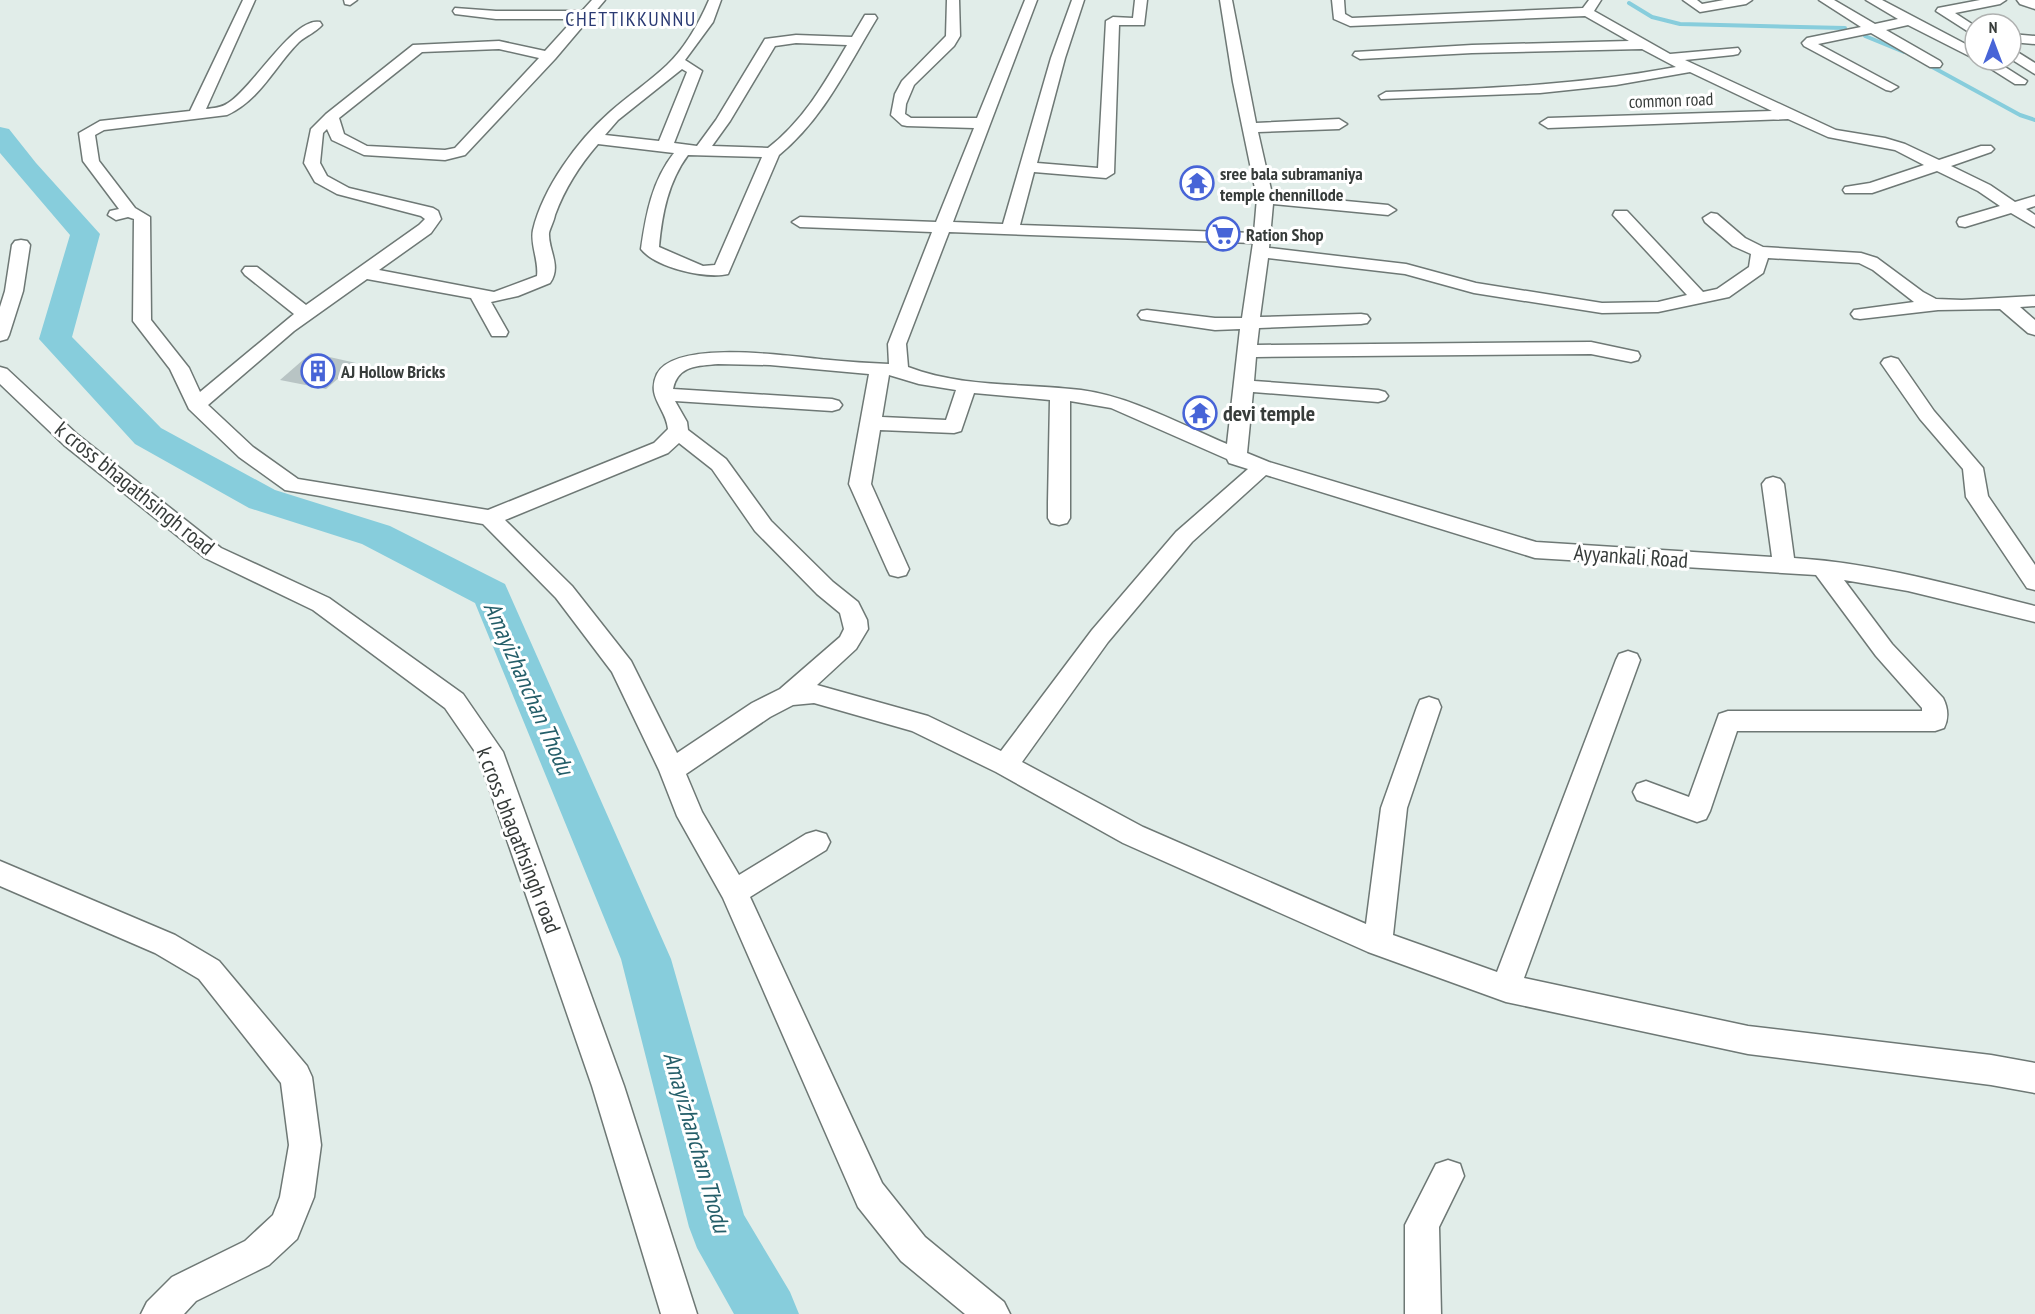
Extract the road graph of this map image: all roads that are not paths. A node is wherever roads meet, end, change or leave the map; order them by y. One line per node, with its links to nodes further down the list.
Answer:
1 (249, 0): 42 (street)
2 (599, 0): 20 (street)
3 (715, 0): 35 (street)
4 (953, 0): 46 (street)
5 (1031, 0): 46 (street)
6 (1078, 0): 57 (street)
7 (1141, 0): 57 (street)
8 (1226, 0): 49 (street)
9 (1338, 0): 21 (street)
10 (1486, 0): 21 (street)
11 (1689, 0): 12 (street)
12 (1746, 0)
13 (1825, 0): 26 (street)
14 (1872, 0): 23 (street)
15 (2000, 0): 24 (street)
16 (2026, 0): 17 (main road)
17 (2035, 4)
18 (1591, 6): 21 (street); 28 (street)
19 (460, 11): 20 (street)
20 (586, 15): 32 (street)
21 (1493, 15)
22 (870, 18): 27 (street)
23 (1912, 20): 26 (street); 29 (street)
24 (1963, 23)
25 (315, 25): 42 (street)
26 (1874, 28): 34 (street); 39 (street)
27 (855, 41): 54 (street); 55 (street)
28 (1644, 45): 31 (street); 33 (street)
29 (1963, 48)
30 (1732, 51): 33 (street)
31 (1360, 55)
32 (550, 56): 44 (street); 44 (street)
33 (1668, 58): 36 (street)
34 (1935, 64)
35 (673, 67): 50 (street); 51 (street)
36 (1691, 68): 40 (street); 43 (street)
37 (2004, 72): 38 (street)
38 (2020, 81)
39 (1891, 87)
40 (1386, 96)
41 (1652, 103): 45 (street)
42 (197, 113): 99 (street)
43 (1794, 115): 45 (street, common road); 56 (street)
44 (331, 117): 75 (street)
45 (1668, 119): 47 (street, common road)
46 (983, 123): 69 (street)
47 (1548, 123)
48 (1340, 124): 49 (street)
49 (1250, 128): 60 (street)
50 (594, 139): 51 (street); 76 (street)
51 (665, 147): 53 (street)
52 (1986, 149): 56 (street)
53 (684, 150): 54 (street); 55 (street)
54 (702, 150): 55 (street)
55 (772, 153)
56 (1939, 166): 59 (street); 62 (street)
57 (1027, 167): 70 (street)
58 (1341, 189): 60 (street)
59 (1851, 190)
60 (1263, 191): 63 (street); 71 (street)
61 (2035, 201): 62 (street)
62 (2015, 209): 67 (street); 68 (street)
63 (1388, 210)
64 (1621, 215): 77 (street)
65 (1711, 218): 73 (street)
66 (800, 222): 69 (street)
67 (1965, 222)
68 (2035, 222)
69 (944, 227): 70 (street); 92 (street)
70 (1011, 227): 71 (street)
71 (1261, 245): 77 (street); 85 (street)
72 (0, 251): 88 (street)
73 (1760, 252): 77 (street); 80 (street)
74 (251, 271): 81 (street)
75 (364, 273): 76 (street); 81 (street)
76 (478, 295): 87 (street)
77 (1699, 298)
78 (2035, 301): 79 (street)
79 (2004, 303): 80 (street); 86 (street)
80 (1935, 305): 82 (street)
81 (306, 314): 99 (street)
82 (1860, 314)
83 (1147, 315): 85 (street)
84 (1361, 319): 85 (street)
85 (1251, 323): 89 (street)
86 (2035, 329)
87 (499, 332)
88 (0, 335)
89 (1248, 351): 90 (street); 95 (street)
90 (1631, 356)
91 (1891, 363): 111 (street)
92 (889, 370): 94 (street, Ayyankali Road); 96 (street, Ayyankali Road); 101 (street)
93 (0, 374): 127 (street, k cross bhagathsingh road)
94 (967, 386): 97 (street, Ayyankali Road); 101 (street)
95 (1245, 386): 98 (street); 103 (street)
96 (664, 394): 100 (street); 102 (street)
97 (1060, 395): 103 (street, Ayyankali Road); 107 (street)
98 (1378, 396)
99 (196, 405): 106 (street)
100 (832, 405)
101 (871, 423): 110 (street)
102 (679, 433): 106 (street); 114 (street)
103 (1236, 458): 104 (street, Ayyankali Road)
104 (1262, 467): 108 (street, Ayyankali Road); 116 (street)
105 (1773, 484): 108 (street)
106 (490, 518): 117 (street)
107 (1059, 518)
108 (1784, 566): 109 (street, Ayyankali Road)
109 (1823, 568): 112 (street, Ayyankali Road); 118 (street)
110 (898, 569)
111 (2035, 582)
112 (2035, 614)
113 (1628, 660): 123 (street)
114 (789, 696): 116 (street); 117 (street)
115 (1429, 707): 122 (street)
116 (1005, 765): 122 (street)
117 (672, 770): 121 (street)
118 (1646, 792)
119 (816, 842): 121 (street)
120 (0, 873): 126 (street)
121 (734, 892): 128 (street)
122 (1378, 943): 123 (street)
123 (1506, 988): 124 (street)
124 (2035, 1078)
125 (1448, 1176): 129 (street)
126 (159, 1314)
127 (679, 1314)
128 (992, 1314)
129 (1423, 1314)

